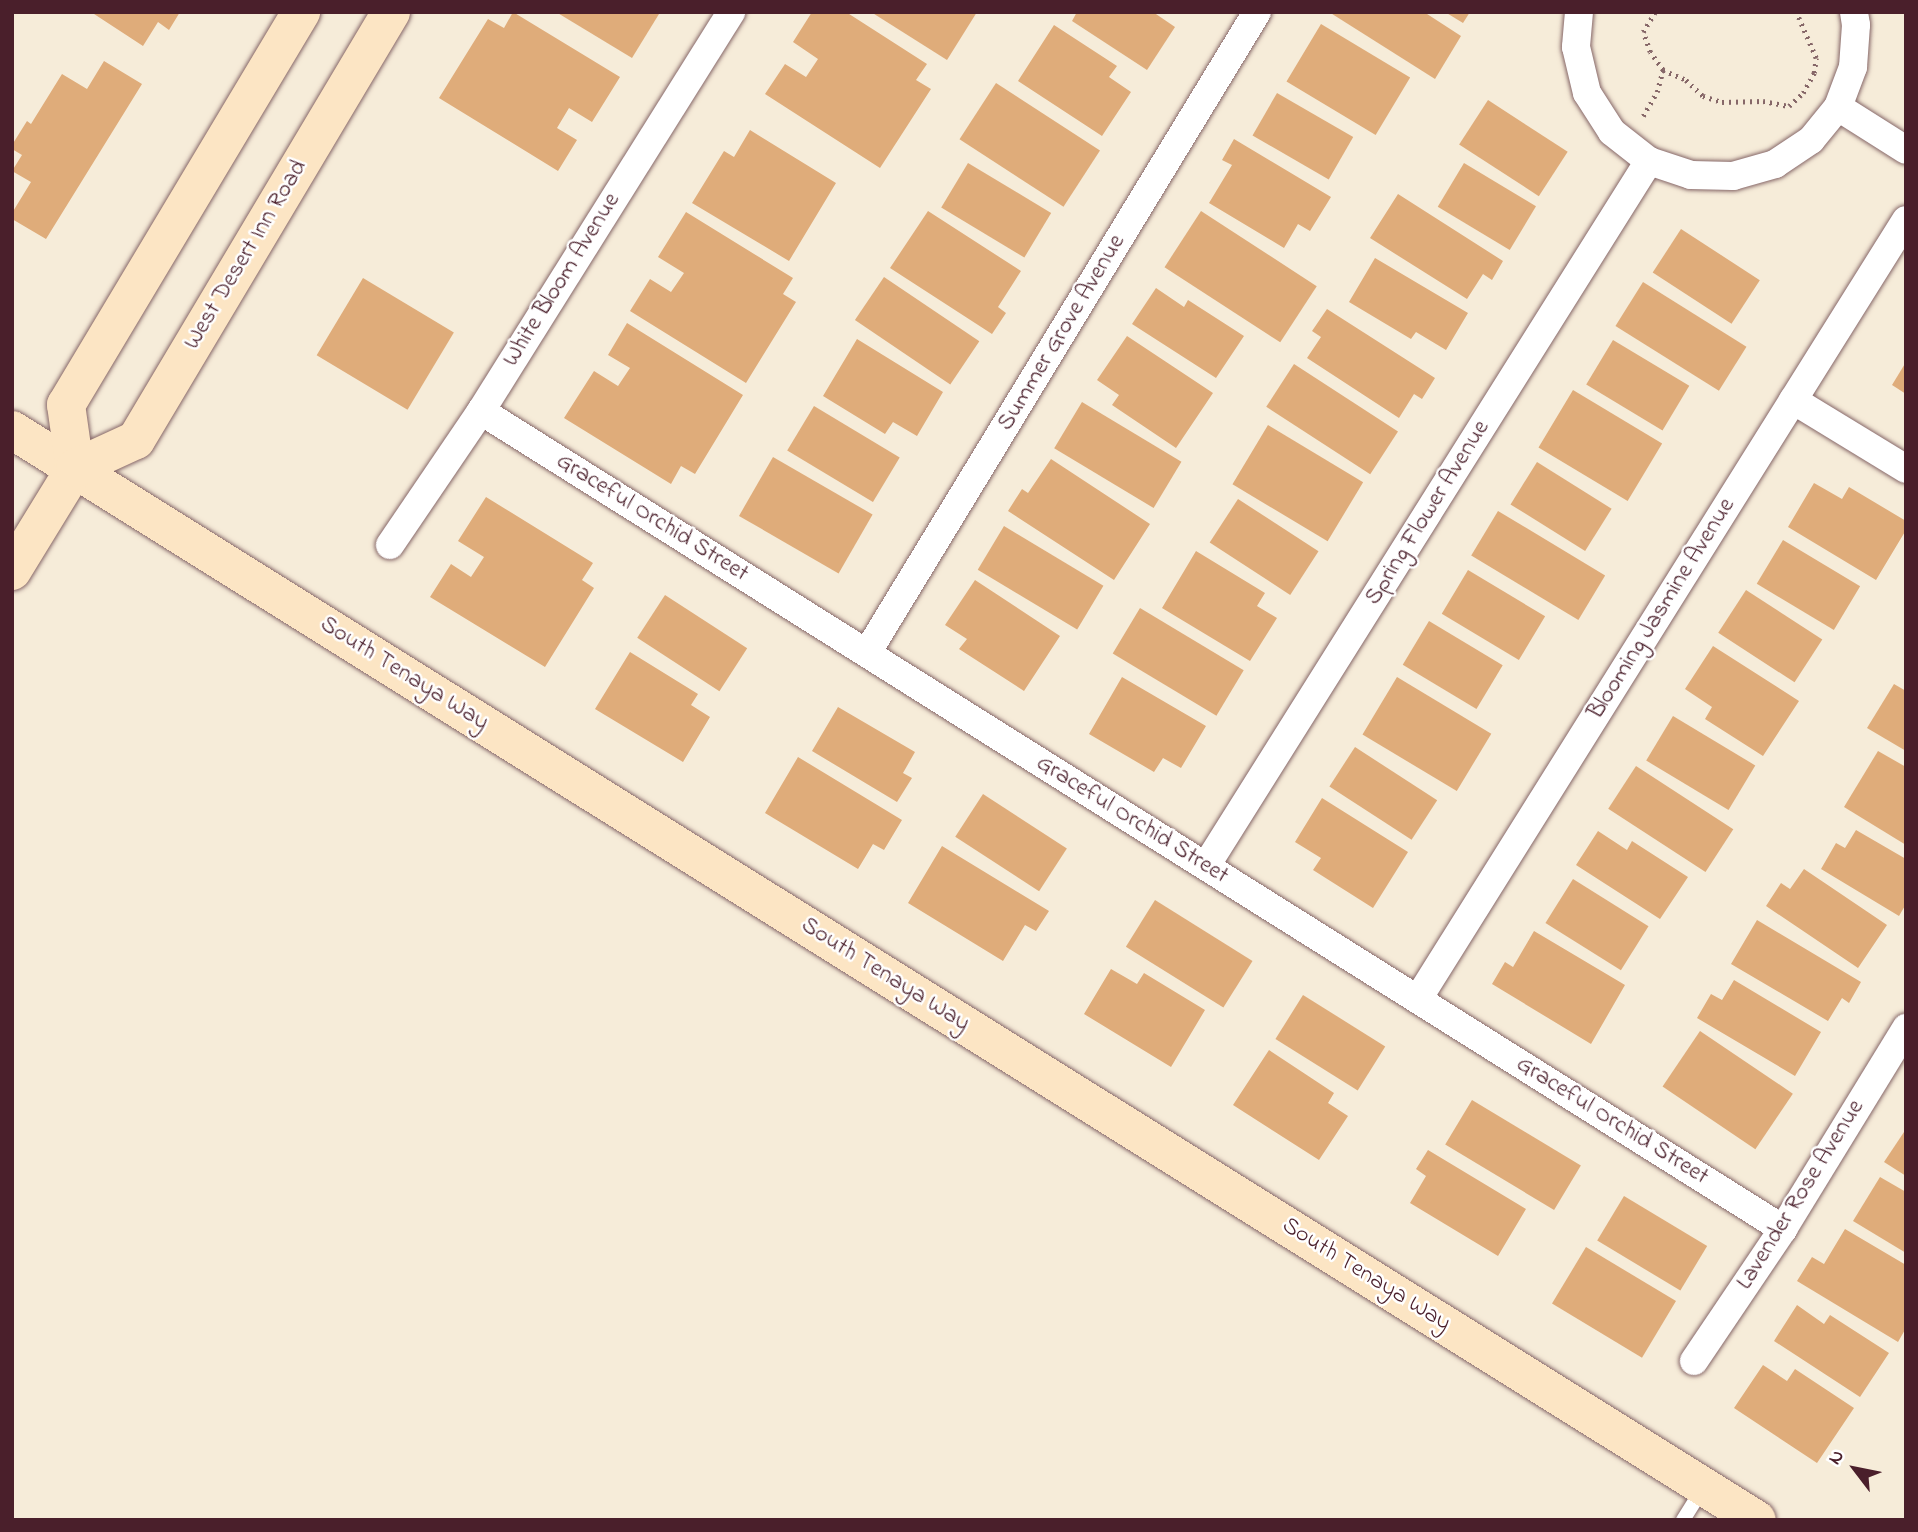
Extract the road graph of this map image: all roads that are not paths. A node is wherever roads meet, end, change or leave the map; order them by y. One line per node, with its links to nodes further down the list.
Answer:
1 (301, 12): 14 (street)
2 (391, 12): 14 (street, West Desert Inn Road)
3 (731, 12): 12 (street, White Bloom Avenue)
4 (1257, 12): 18 (street, Summer Grove Avenue)
5 (1579, 12): 9 (street)
6 (1854, 12): 7 (street)
7 (1838, 107): 8 (street); 9 (street)
8 (1906, 150)
9 (1649, 161): 19 (street, Spring Flower Avenue)
10 (1906, 220): 11 (street, Blooming Jasmine Avenue)
11 (1793, 400): 15 (street); 20 (street, Blooming Jasmine Avenue)
12 (481, 411): 16 (street, White Bloom Avenue); 18 (street, Graceful Orchid Street)
13 (12, 430): 14 (street, South Tenaya Way)
14 (75, 468): 17 (street); 24 (street, South Tenaya Way)
15 (1906, 469)
16 (390, 545)
17 (12, 571)
18 (867, 653): 19 (street, Graceful Orchid Street)
19 (1206, 866): 20 (street, Graceful Orchid Street)
20 (1418, 999): 22 (street, Graceful Orchid Street)
21 (1906, 1028): 22 (street, Lavender Rose Avenue)
22 (1783, 1228): 23 (street, Lavender Rose Avenue)
23 (1694, 1361)
24 (1704, 1486): 25 (lane); 26 (street, South Tenaya Way)
25 (1683, 1520)
26 (1756, 1520)

